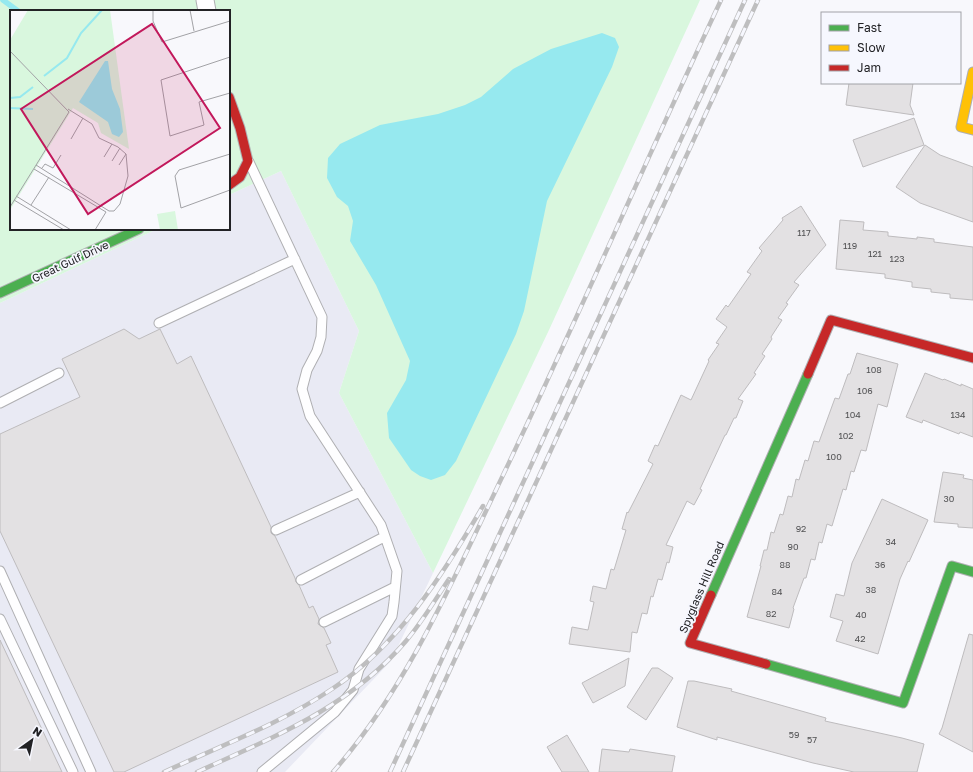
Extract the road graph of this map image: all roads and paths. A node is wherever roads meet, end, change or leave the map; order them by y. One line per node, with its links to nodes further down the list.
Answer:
1 (205, 0): 2 (street)
2 (207, 10)
3 (973, 72): 5 (street)
4 (230, 99): 6 (street)
5 (973, 130)
6 (248, 161): 7 (street); 9 (lane)
7 (230, 184)
8 (137, 230): 10 (street, Great Gulf Drive)
9 (295, 259): 11 (lane); 15 (lane)
10 (0, 293)
11 (160, 323)
12 (973, 358): 19 (street, Spyglass Hill Road)
13 (59, 373): 14 (lane)
14 (0, 402)
15 (360, 492): 16 (lane); 17 (lane)
16 (276, 530)
17 (384, 537): 20 (lane); 21 (lane)
18 (0, 571): 25 (lane)
19 (973, 572)
20 (301, 580)
21 (395, 587): 23 (lane); 26 (lane)
22 (0, 619): 24 (lane)
23 (324, 622)
24 (73, 772)
25 (92, 772)
26 (262, 772)

